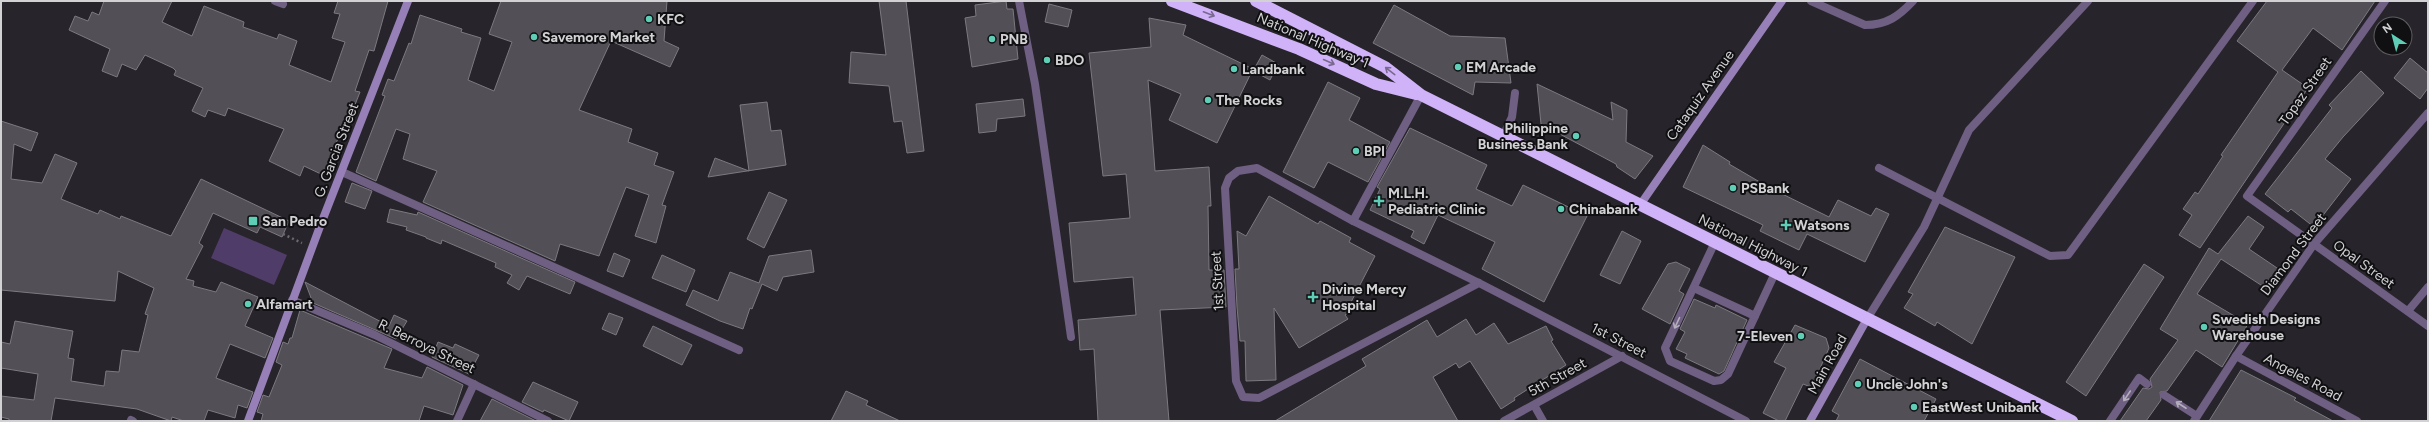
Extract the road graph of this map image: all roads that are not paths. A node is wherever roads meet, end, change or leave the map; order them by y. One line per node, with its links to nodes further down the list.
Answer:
1 (408, 1): 16 (street, G. Garcia Street)
2 (1019, 1): 32 (street)
3 (1172, 1): 12 (highway, National Highway 1, one-way to 12)
4 (1256, 1): 12 (highway, National Highway 1, one-way to 4)
5 (1782, 1): 19 (street, Cataquiz Avenue)
6 (1811, 1): 7 (street)
7 (1914, 1)
8 (2088, 1): 18 (street)
9 (2253, 1): 18 (street)
10 (2385, 1): 17 (street, Topaz Street)
11 (1515, 93): 14 (street)
12 (1421, 95): 14 (highway, National Highway 1); 20 (street)
13 (2428, 113): 22 (street, Diamond Street)
14 (1503, 136): 19 (highway, National Highway 1)
15 (1879, 168): 18 (street)
16 (342, 172): 27 (street, G. Garcia Street); 33 (street)
17 (2246, 196): 22 (street, Opal Street)
18 (1937, 197): 30 (street)
19 (1640, 205): 21 (highway, National Highway 1)
20 (1353, 221): 24 (street, 1st Street); 24 (street, 1st Street)
21 (1715, 242): 23 (highway, National Highway 1); 26 (street)
22 (2314, 244): 28 (street, Opal Street); 35 (street, Diamond Street)
23 (1775, 273): 29 (street); 30 (highway, National Highway 1)
24 (1479, 283): 34 (street, 1st Street)
25 (2428, 287): 28 (street)
26 (1694, 288): 29 (street); 29 (street, one-way to 29)
27 (292, 300): 36 (street, R. Berroya Street); 41 (street, G. Garcia Street)
28 (2408, 311): 31 (street, Opal Street)
29 (1755, 316)
30 (1867, 319): 47 (street, Main Road); 48 (highway, National Highway 1)
31 (2428, 326)
32 (1071, 337)
33 (738, 350)
34 (1622, 356): 39 (street, 5th Street); 46 (street, 1st Street)
35 (2236, 356): 40 (street, Diamond Street); 50 (street, Angeles Road)
36 (474, 384): 42 (street); 43 (street, R. Berroya Street)
37 (2147, 384): 49 (street, one-way to 49)
38 (2164, 395): 40 (street, one-way to 38)
39 (1534, 405): 44 (street, 5th Street); 45 (street)
40 (2196, 418)
41 (248, 421)
42 (457, 421)
43 (548, 421)
44 (1504, 421)
45 (1543, 421)
46 (1746, 421)
47 (1810, 421)
48 (2072, 421)
49 (2110, 421)
50 (2357, 421)

